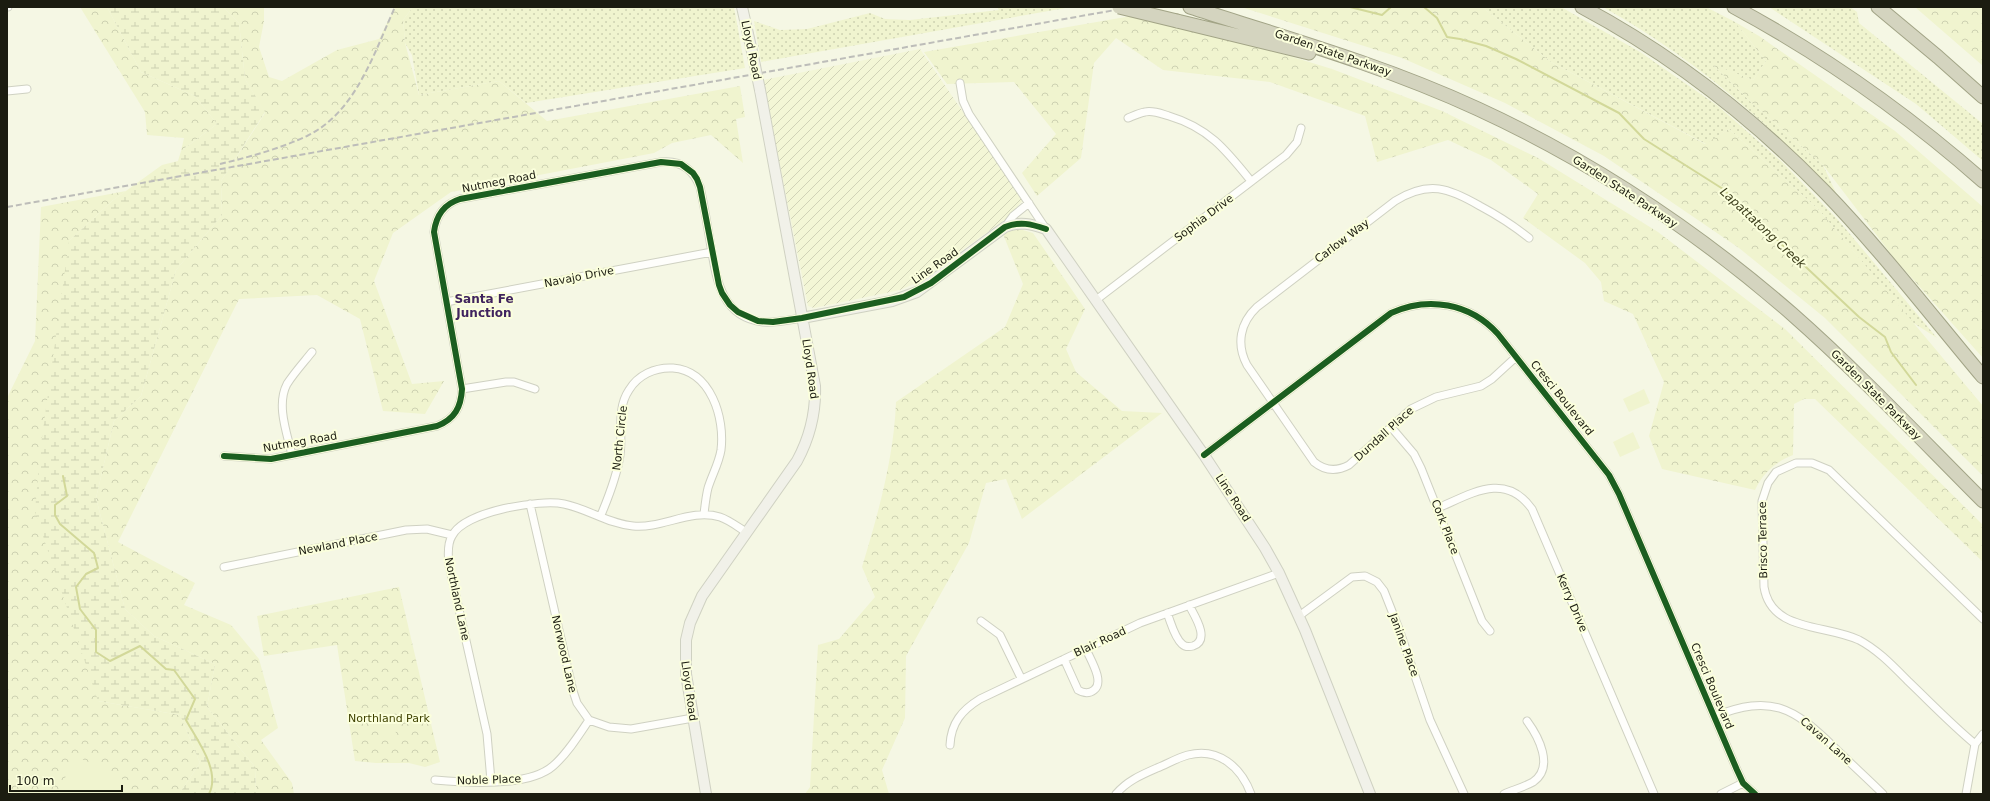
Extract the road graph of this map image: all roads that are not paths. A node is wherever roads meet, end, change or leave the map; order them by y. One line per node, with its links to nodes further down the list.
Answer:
1 (742, 7): 23 (street, Lloyd Road, bridge)
2 (1119, 7): 7 (highway, bridge)
3 (1190, 7): 7 (highway, Garden State Parkway)
4 (1582, 7): 26 (highway)
5 (1734, 7): 15 (highway)
6 (1878, 7): 11 (highway)
7 (1366, 63): 34 (highway, Garden State Parkway)
8 (960, 83): 16 (street, Line Road)
9 (27, 89): 10 (street)
10 (7, 91)
11 (1983, 97)
12 (1128, 118): 14 (street)
13 (1301, 128): 14 (street, Sophia Drive)
14 (1251, 181): 21 (street, Sophia Drive)
15 (1983, 181)
16 (1029, 203): 17 (street, Line Road); 18 (street, Line Road)
17 (1005, 227): 18 (street, Line Road); 23 (street, Line Road)
18 (1046, 229): 21 (street, Line Road)
19 (1529, 238): 29 (street, Carlow Way)
20 (712, 252): 22 (street, Navajo Drive); 22 (street, Nutmeg Road); 23 (street, Nutmeg Road)
21 (1096, 300): 32 (street, Line Road)
22 (446, 302): 27 (street, Nutmeg Road)
23 (802, 318): 39 (street, Lloyd Road)
24 (312, 352): 31 (street)
25 (1516, 357): 29 (street, Cresci Boulevard); 30 (street, Dundall Place); 52 (street, Cresci Boulevard)
26 (1983, 378)
27 (462, 389): 28 (street); 31 (street, Nutmeg Road)
28 (535, 389)
29 (1273, 402): 30 (street, Dundall Place); 32 (street, Cresci Boulevard)
30 (1391, 427): 36 (street, Cork Place)
31 (292, 455): 33 (street, Nutmeg Road)
32 (1204, 455): 42 (street, Line Road)
33 (224, 456)
34 (1983, 501)
35 (530, 504): 38 (street); 40 (street); 54 (street, Norwood Lane)
36 (1438, 508): 48 (street, Cork Place); 68 (street, Kerry Drive)
37 (704, 514): 38 (street); 38 (street, North Circle); 39 (street)
38 (601, 516)
39 (746, 532): 53 (street, Lloyd Road)
40 (452, 535): 41 (street, Newland Place); 60 (street, Northland Lane)
41 (224, 567)
42 (1279, 573): 43 (street, Blair Road); 45 (street, Line Road)
43 (1189, 605): 44 (street, Blair Road); 44 (street)
44 (1167, 613): 49 (street, Blair Road)
45 (1298, 616): 65 (street, Line Road); 66 (street, Janine Place)
46 (1983, 619): 57 (street, Brisco Terrace)
47 (982, 621): 51 (street)
48 (1490, 632)
49 (1086, 649): 50 (street, Blair Road); 50 (street)
50 (1064, 659): 51 (street, Blair Road)
51 (1022, 678): 58 (street, Blair Road)
52 (1715, 716): 61 (street, Cresci Boulevard); 71 (street, Cavan Lane)
53 (693, 718): 54 (street); 62 (street, Lloyd Road)
54 (589, 720): 60 (street, Noble Place)
55 (1527, 721): 67 (street)
56 (1983, 734): 57 (street)
57 (1975, 744): 72 (street)
58 (950, 745)
59 (435, 780): 60 (street, Noble Place)
60 (491, 781)
61 (1743, 783): 69 (street); 70 (street, Cresci Boulevard)
62 (706, 794)
63 (1116, 794): 64 (street)
64 (1251, 794)
65 (1370, 794)
66 (1464, 794)
67 (1504, 794)
68 (1654, 794)
69 (1721, 794)
70 (1755, 794)
71 (1883, 794)
72 (1966, 794)

